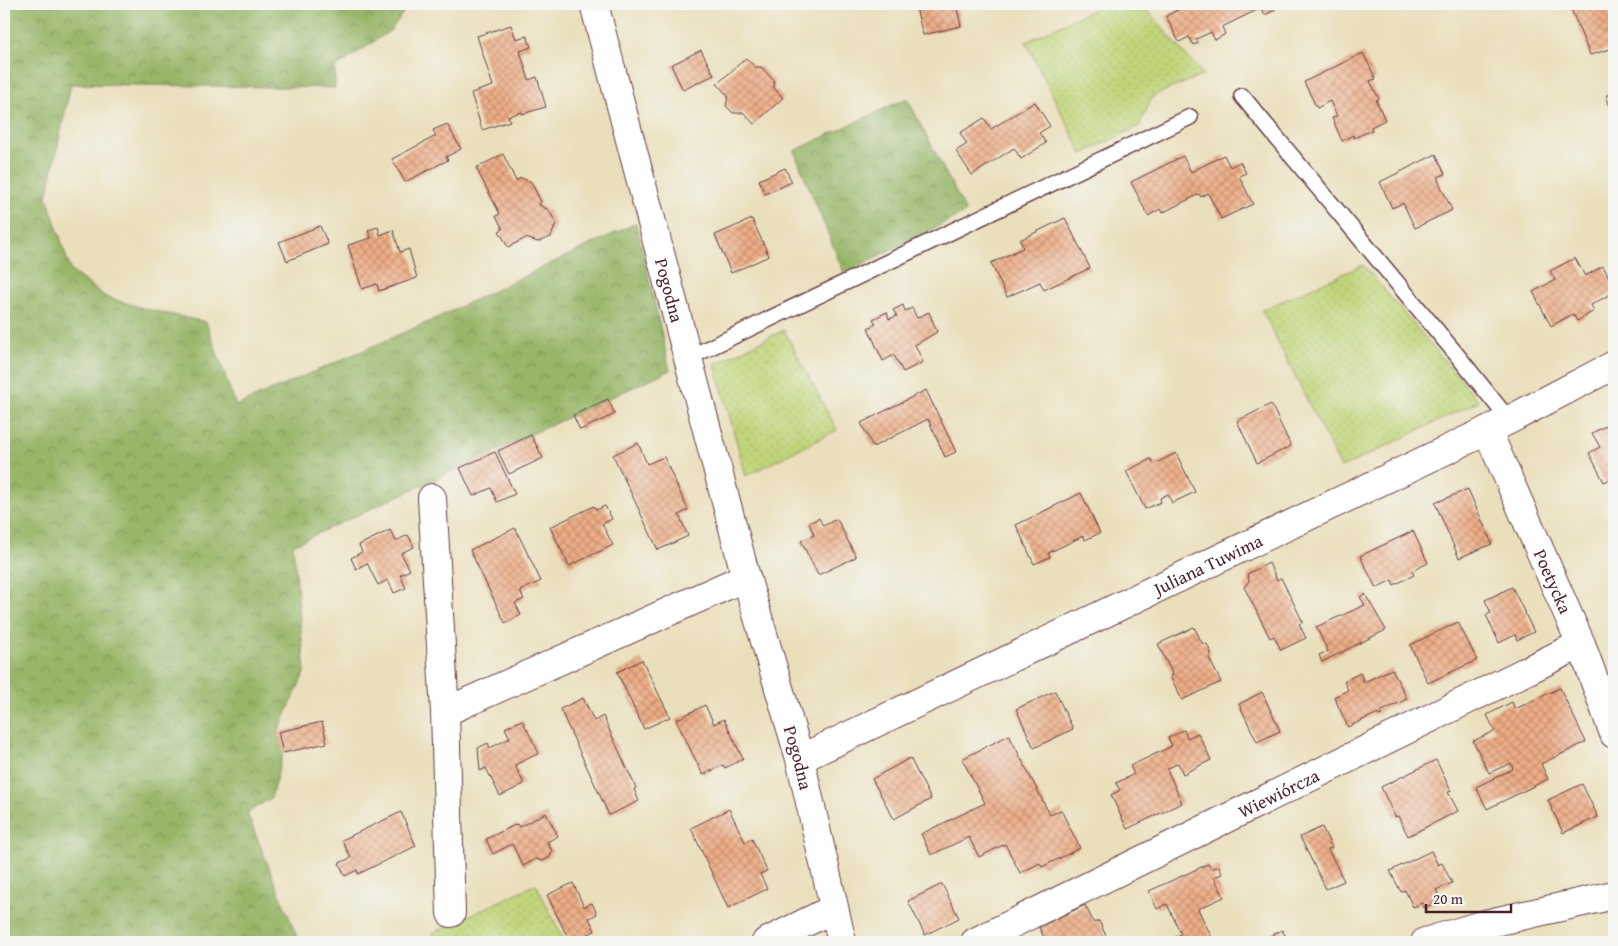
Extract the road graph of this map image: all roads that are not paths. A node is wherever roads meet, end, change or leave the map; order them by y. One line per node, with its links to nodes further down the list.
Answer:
1 (594, 4): 4 (street, Pogodna)
2 (1242, 96): 6 (lane)
3 (1190, 117): 4 (lane)
4 (688, 358): 8 (street, Pogodna)
5 (1614, 365): 6 (street, Juliana Tuwima)
6 (1498, 425): 9 (street, Poetycka); 12 (street, Juliana Tuwima)
7 (432, 498): 10 (street)
8 (746, 576): 10 (street); 12 (street, Pogodna)
9 (1581, 644): 11 (street, Poetycka); 18 (street, Wiewiórcza)
10 (445, 712): 15 (street)
11 (1613, 730)
12 (800, 759): 14 (street, Pogodna)
13 (1614, 896): 19 (street)
14 (833, 909): 16 (street); 17 (street, Pogodna)
15 (451, 913)
16 (766, 942)
17 (842, 942)
18 (975, 942)
19 (1425, 942)

